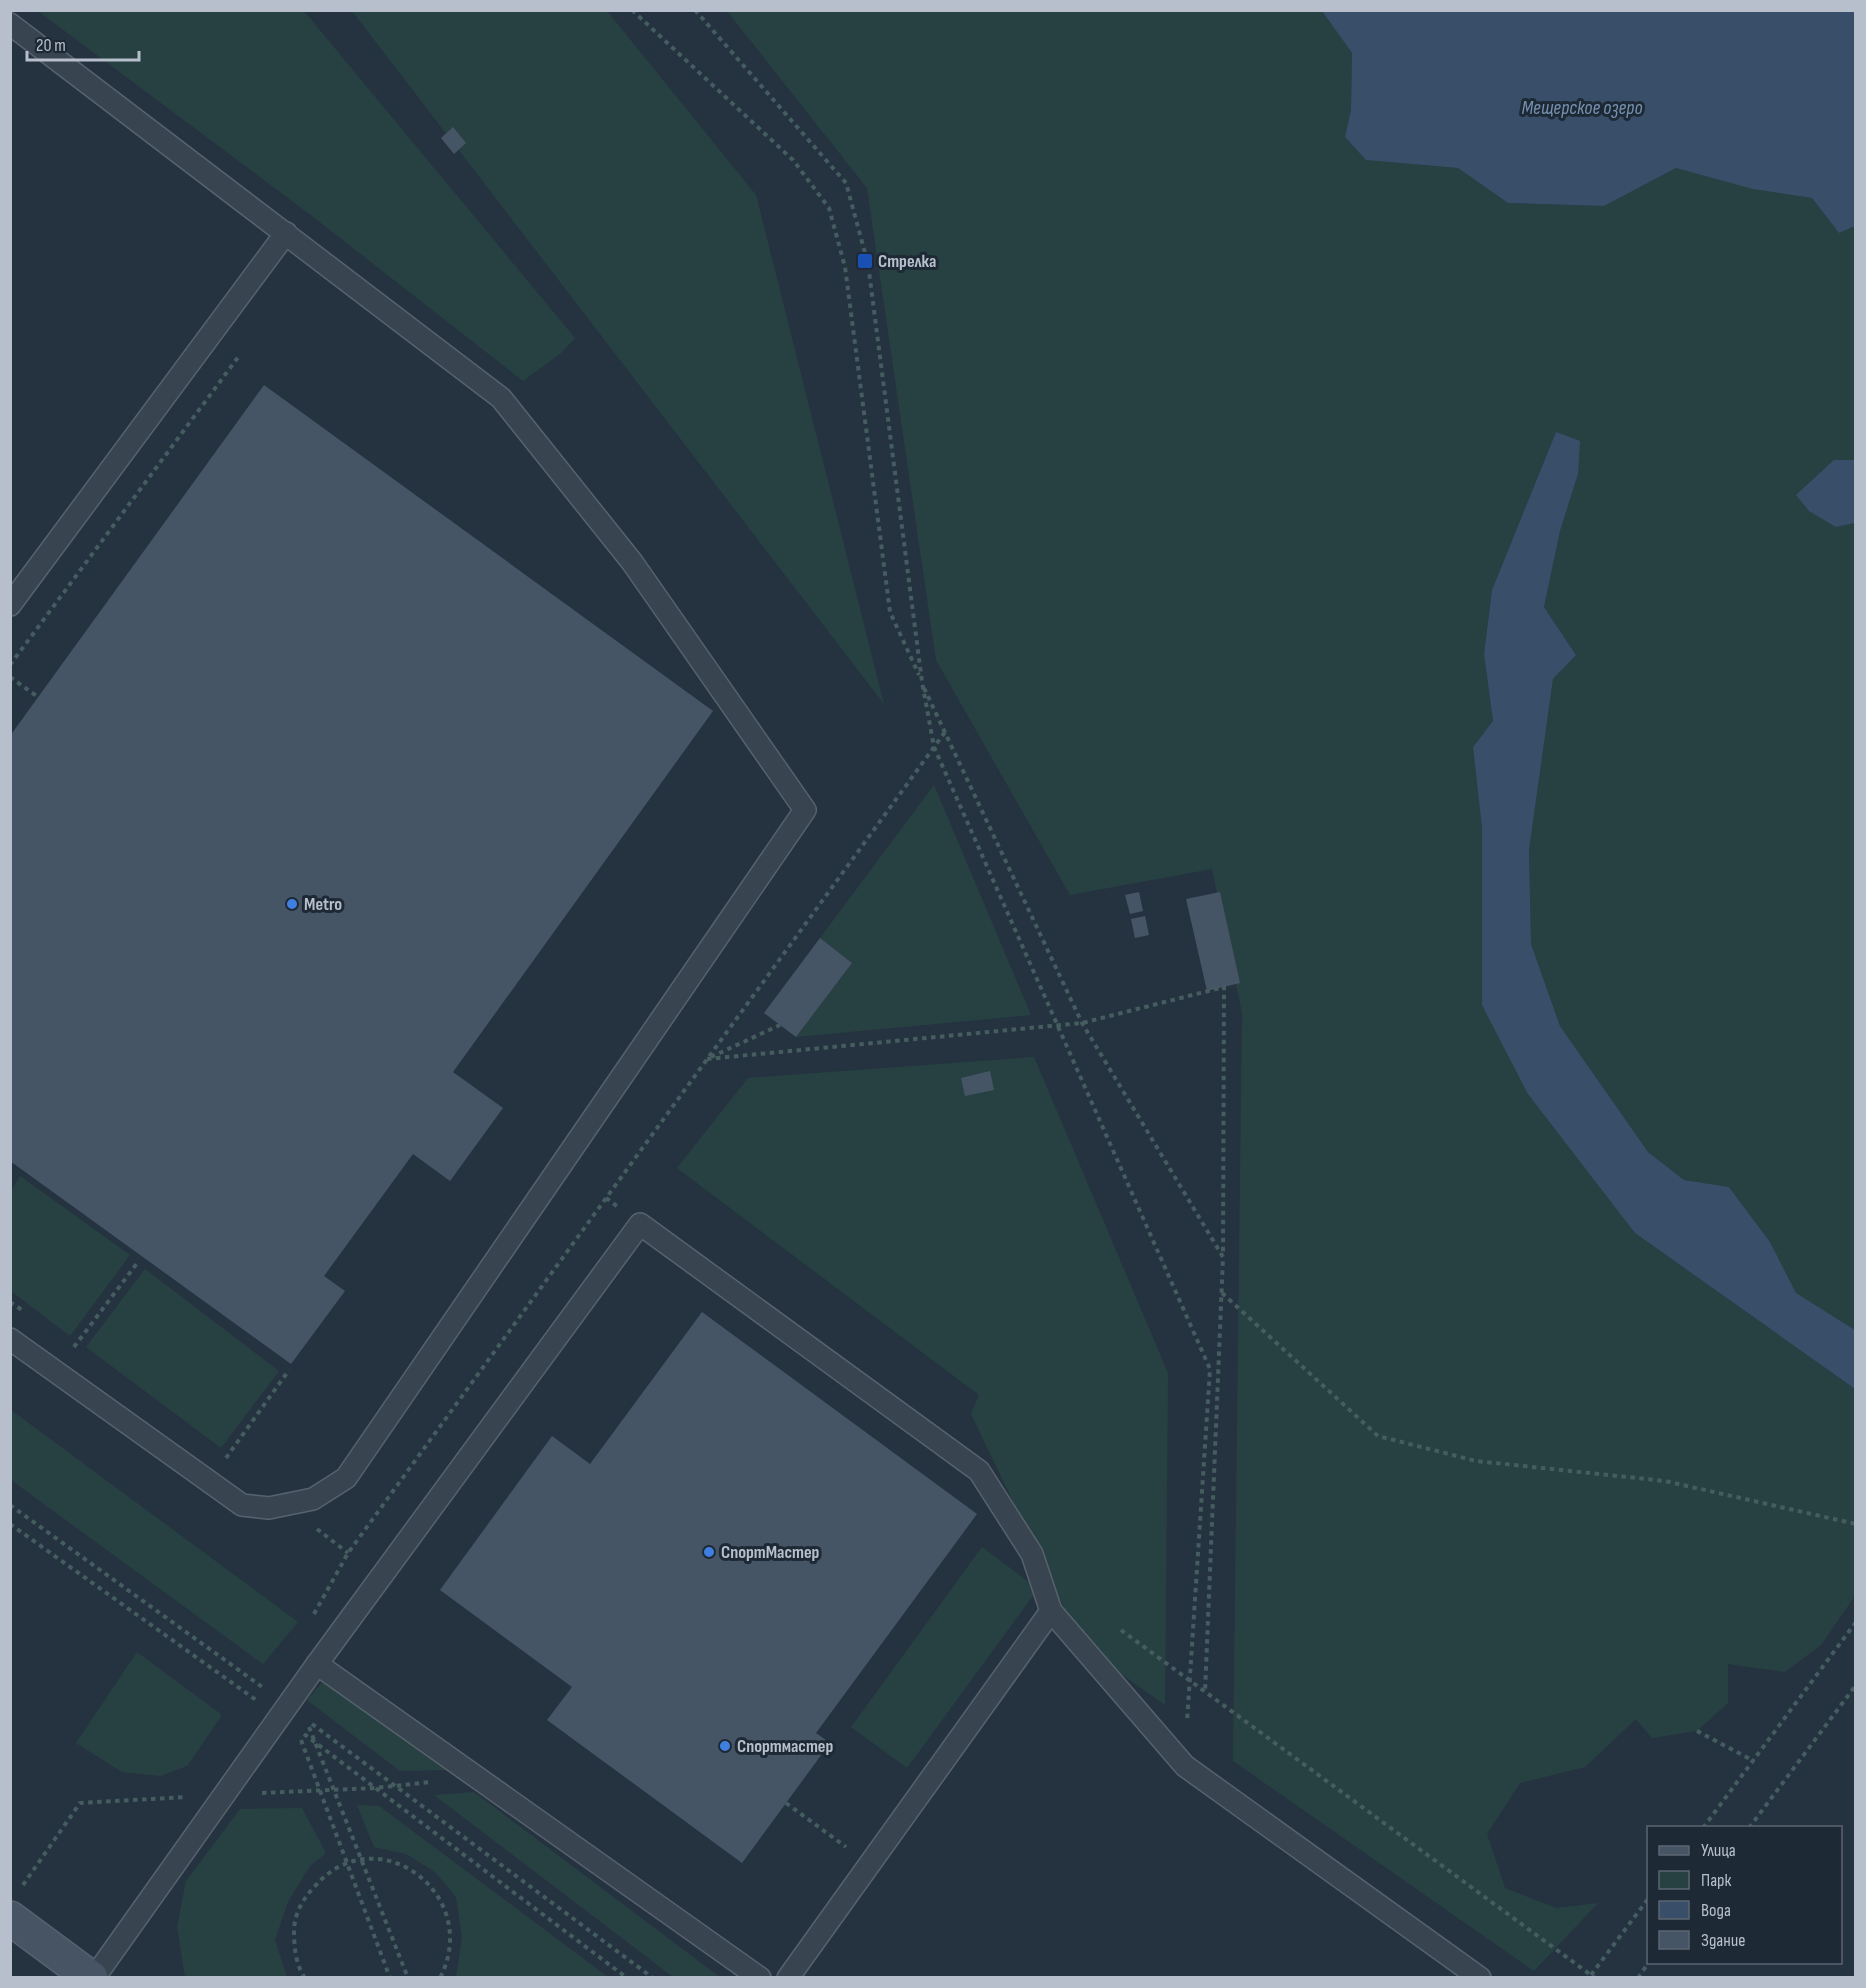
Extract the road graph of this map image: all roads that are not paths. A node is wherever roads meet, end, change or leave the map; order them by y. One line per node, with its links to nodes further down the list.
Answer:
1 (10, 24): 2 (lane)
2 (286, 233): 3 (lane); 4 (lane)
3 (10, 605)
4 (10, 1339)
5 (1051, 1611): 6 (lane); 10 (lane); 11 (lane)
6 (317, 1664): 8 (lane); 9 (lane)
7 (14, 1905): 8 (main road)
8 (92, 1977)
9 (759, 1977)
10 (788, 1977)
11 (1480, 1977)

